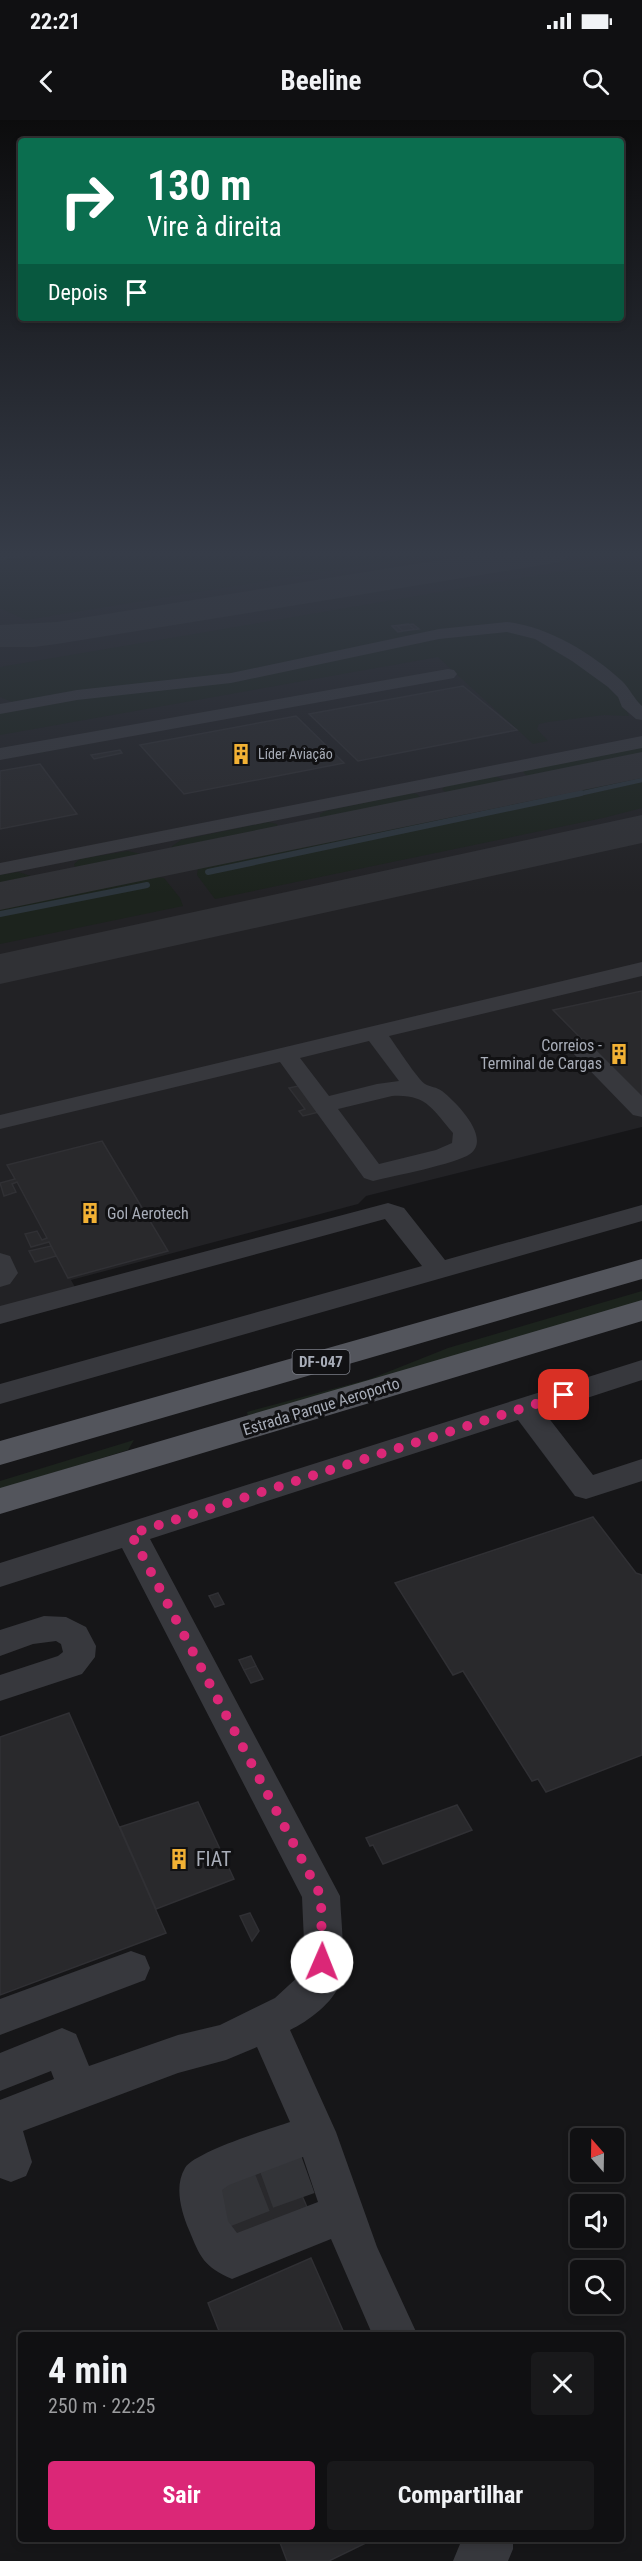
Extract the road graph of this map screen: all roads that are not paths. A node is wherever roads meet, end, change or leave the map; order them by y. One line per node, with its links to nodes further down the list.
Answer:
1 (288, 666): 4 (street)
2 (590, 666): 5 (street)
3 (448, 674): 7 (street)
4 (0, 709)
5 (642, 715)
6 (642, 742): 8 (street)
7 (0, 754)
8 (0, 869)
9 (642, 969): 10 (street)
10 (374, 1032): 12 (street); 13 (street)
11 (578, 1045): 15 (street)
12 (285, 1053): 14 (street); 16 (street)
13 (416, 1088): 14 (street); 14 (street)
14 (324, 1105)
15 (642, 1110)
16 (0, 1122)
17 (642, 1213): 19 (street)
18 (0, 1262): 21 (street)
19 (438, 1269): 23 (street); 26 (street)
20 (642, 1269): 25 (main road, DF-047)
21 (0, 1278)
22 (642, 1310): 29 (main road, Estrada Parque Aeroporto / DF-047)
23 (0, 1315)
24 (642, 1370): 27 (street)
25 (225, 1389): 28 (main road, DF-047); 29 (main road)
26 (0, 1394)
27 (525, 1408): 32 (street); 34 (street)
28 (143, 1413): 30 (main road, DF-047); 31 (main road)
29 (237, 1431): 31 (main road, Estrada Parque Aeroporto / DF-047)
30 (0, 1453)
31 (158, 1453): 33 (main road, Estrada Parque Aeroporto / DF-047)
32 (642, 1470)
33 (0, 1501)
34 (131, 1534): 35 (street); 40 (street)
35 (0, 1575)
36 (0, 1642): 37 (street)
37 (0, 1688)
38 (131, 1968): 39 (street)
39 (0, 2017)
40 (266, 2022): 42 (street); 44 (street)
41 (0, 2072): 42 (street)
42 (78, 2089): 43 (street)
43 (0, 2121): 45 (street)
44 (315, 2132): 46 (street); 46 (street)
45 (11, 2162)
46 (343, 2213): 47 (street)
47 (394, 2332)
48 (489, 2542): 49 (street)
49 (477, 2561)

